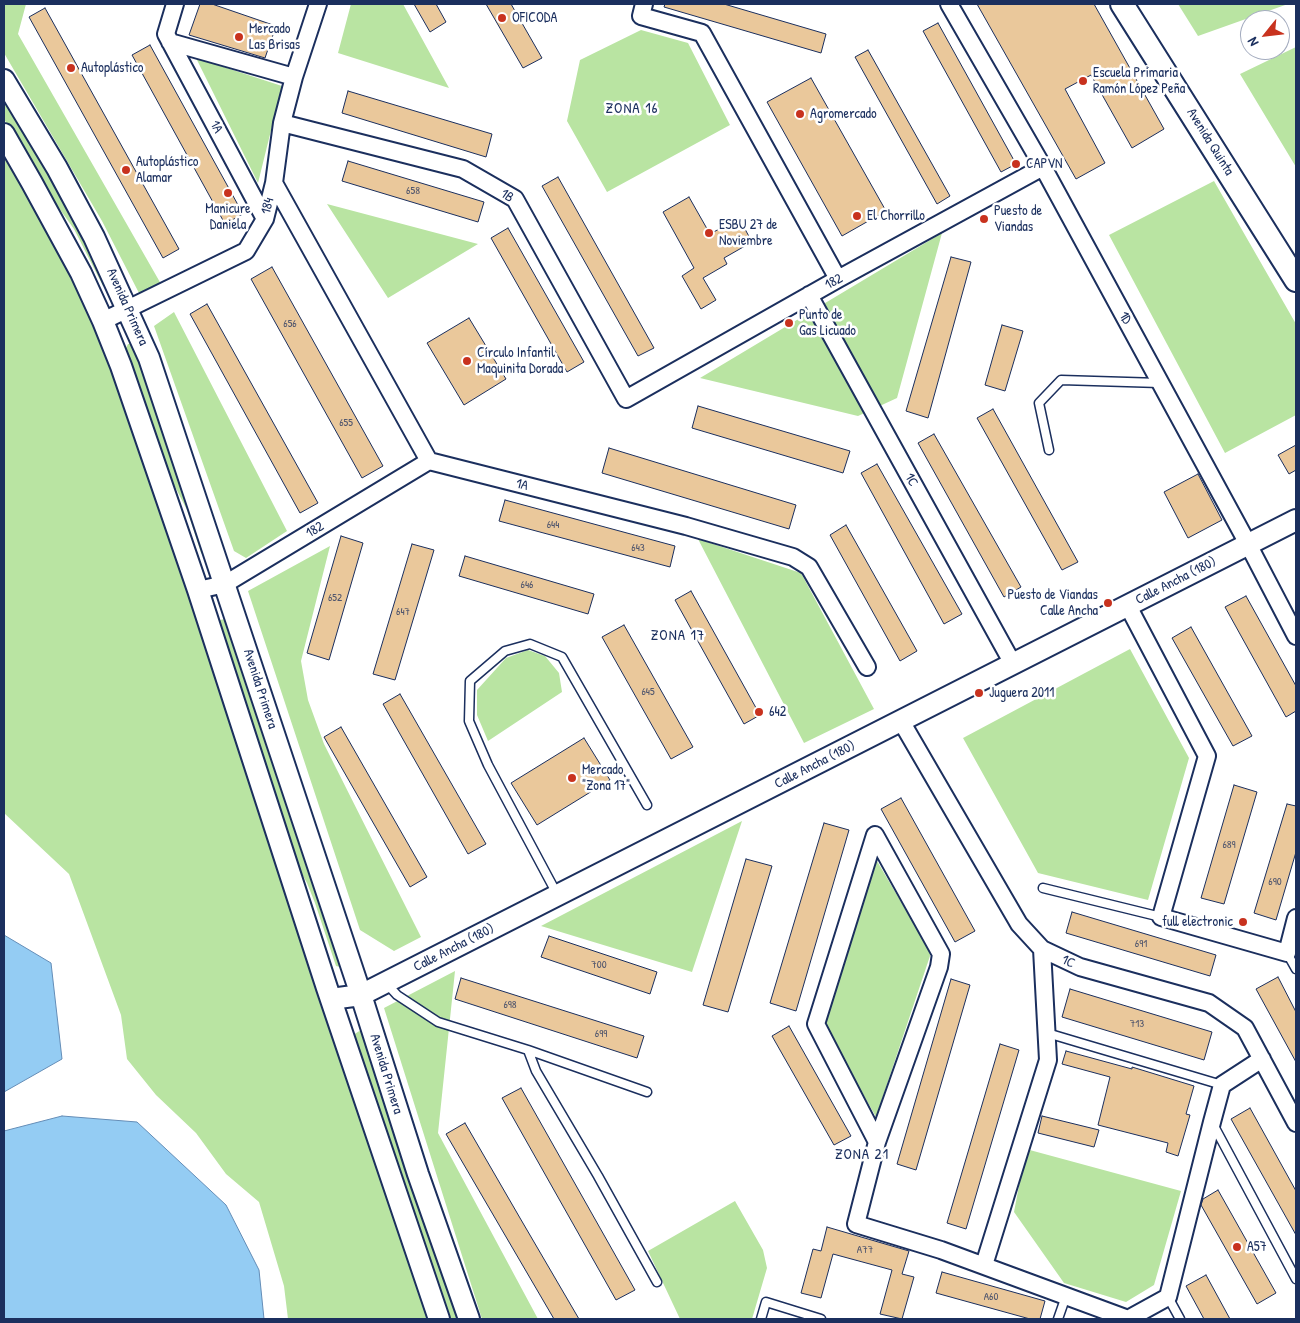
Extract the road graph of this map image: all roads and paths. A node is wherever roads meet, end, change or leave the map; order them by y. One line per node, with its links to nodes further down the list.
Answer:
1 (175, 4): 6 (street)
2 (318, 4): 7 (street, 184)
3 (644, 4): 14 (street)
4 (949, 4): 11 (street, 1D)
5 (1122, 4): 15 (main road, Avenida Quinta)
6 (168, 38): 7 (street); 13 (street, 1A)
7 (294, 77): 9 (street, 184)
8 (4, 80): 17 (street, Avenida Primera)
9 (282, 123): 12 (street, 184); 20 (street, 1B)
10 (4, 134): 18 (street, Avenida Primera)
11 (1043, 167): 14 (street, 182); 19 (street, 1D)
12 (274, 183): 13 (street, 184); 22 (street)
13 (265, 220): 17 (street, 184)
14 (838, 279): 16 (street, 182)
15 (1296, 280)
16 (809, 296): 20 (street, 182); 29 (street, 1C)
17 (128, 310): 18 (street, 184); 25 (street, Avenida Primera)
18 (103, 321): 26 (street, Avenida Primera)
19 (1160, 383): 21 (lane); 24 (street, 1D)
20 (626, 399)
21 (1049, 450)
22 (428, 461): 25 (street, 182); 30 (street, 1A)
23 (1296, 520): 24 (street, Calle Ancha (180))
24 (1248, 544): 27 (street, Calle Ancha (180)); 28 (street, 1D)
25 (225, 584): 26 (street, 182); 41 (street, Avenida Primera)
26 (198, 590): 42 (street, Avenida Primera)
27 (1128, 606): 29 (street, Calle Ancha (180)); 35 (street)
28 (1296, 636)
29 (1013, 664): 31 (street, Calle Ancha (180))
30 (867, 667)
31 (901, 721): 34 (street, Calle Ancha (180)); 37 (street, 1C)
32 (647, 805): 34 (lane)
33 (1043, 888): 35 (lane)
34 (558, 895): 40 (street, Calle Ancha (180))
35 (1161, 917): 38 (street)
36 (1296, 918): 38 (street)
37 (1042, 949): 43 (street); 45 (street, 1C)
38 (1287, 953): 39 (lane)
39 (1296, 969)
40 (385, 983): 41 (street, Calle Ancha (180)); 44 (lane)
41 (361, 995): 42 (street, Calle Ancha (180)); 57 (street, Avenida Primera)
42 (330, 999): 56 (street, Avenida Primera)
43 (1046, 1033): 46 (lane); 51 (street)
44 (528, 1050): 47 (lane); 53 (lane)
45 (1262, 1059): 46 (street); 49 (street, 1C)
46 (1222, 1085): 48 (street)
47 (647, 1092)
48 (1212, 1122): 52 (lane); 55 (street)
49 (1296, 1123)
50 (877, 1142): 50 (street); 51 (street)
51 (984, 1265): 54 (street)
52 (1296, 1279)
53 (657, 1282)
54 (1066, 1296): 60 (lane); 61 (street)
55 (1168, 1297): 61 (street); 62 (lane)
56 (439, 1319)
57 (469, 1319)
58 (761, 1319): 59 (lane)
59 (821, 1319)
60 (1058, 1319)
61 (1128, 1319)
62 (1180, 1319)

